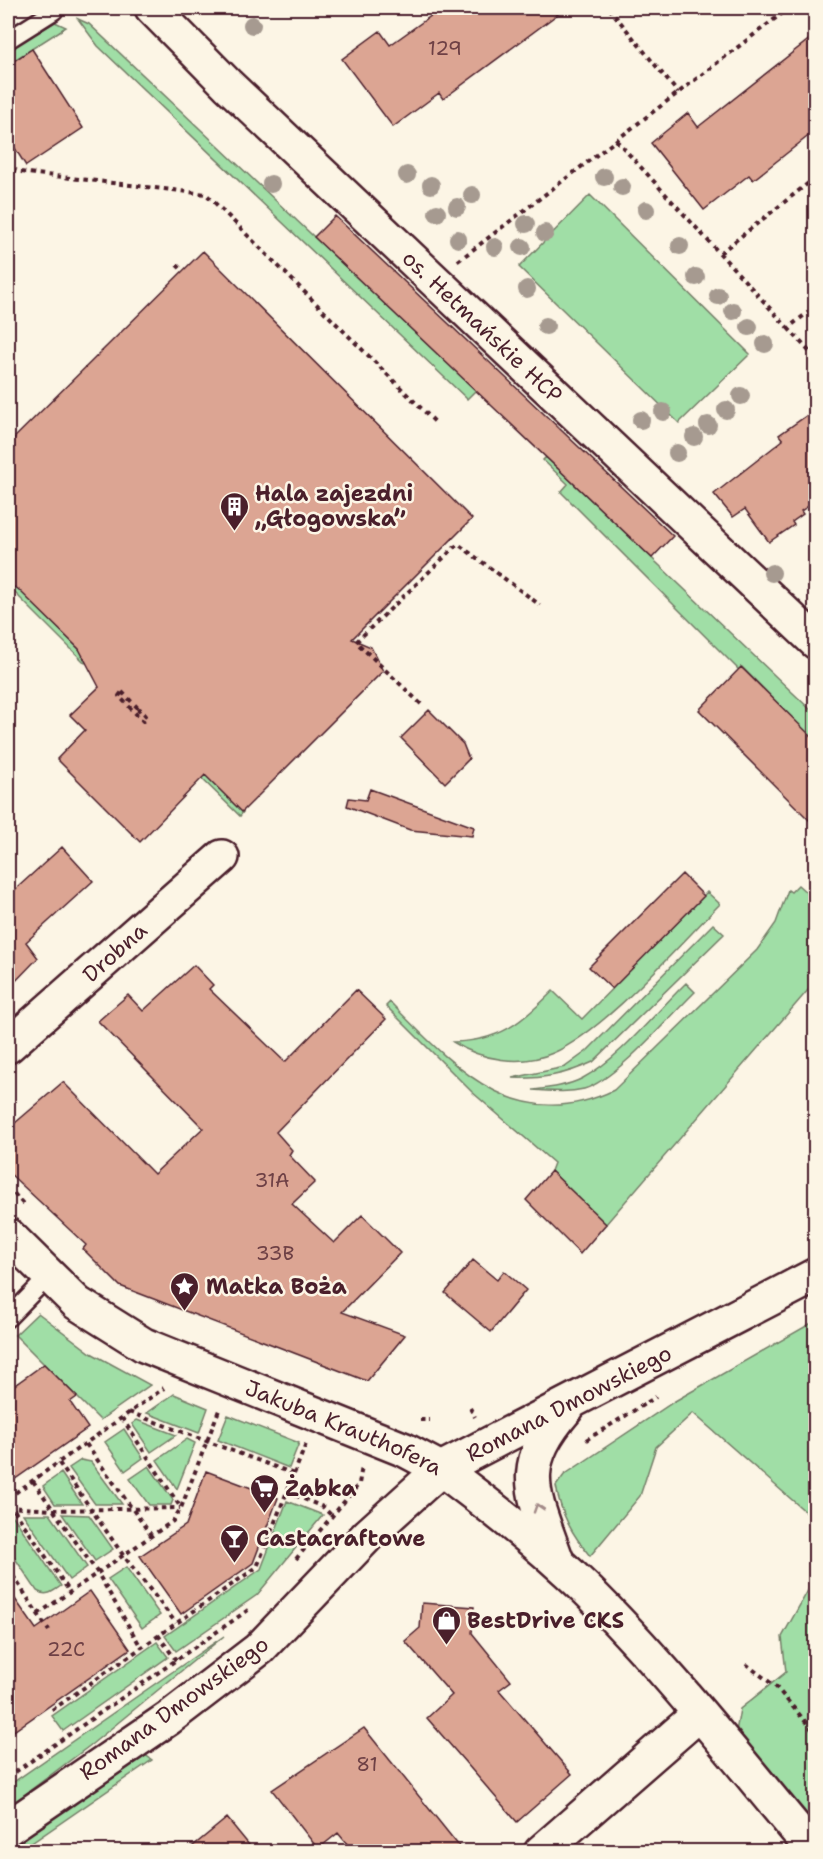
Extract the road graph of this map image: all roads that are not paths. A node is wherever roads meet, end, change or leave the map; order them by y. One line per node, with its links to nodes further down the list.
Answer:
1 (52, 8): 3 (lane)
2 (152, 8): 4 (street, os. Hetmańskie HCP)
3 (8, 40)
4 (816, 642)
5 (222, 857): 6 (street, Drobna)
6 (8, 1046)
7 (8, 1235): 9 (street, Jakuba Krauthofera)
8 (816, 1275): 11 (street, Romana Dmowskiego)
9 (48, 1278): 10 (lane); 12 (street, Jakuba Krauthofera)
10 (8, 1318)
11 (574, 1400): 12 (street, Romana Dmowskiego); 13 (street, one-way to 11)
12 (441, 1469): 13 (street, Jakuba Krauthofera); 15 (street, Romana Dmowskiego)
13 (558, 1563): 14 (street, Jakuba Krauthofera)
14 (698, 1715): 16 (street); 17 (street, Jakuba Krauthofera)
15 (8, 1828)
16 (541, 1851)
17 (815, 1851)

